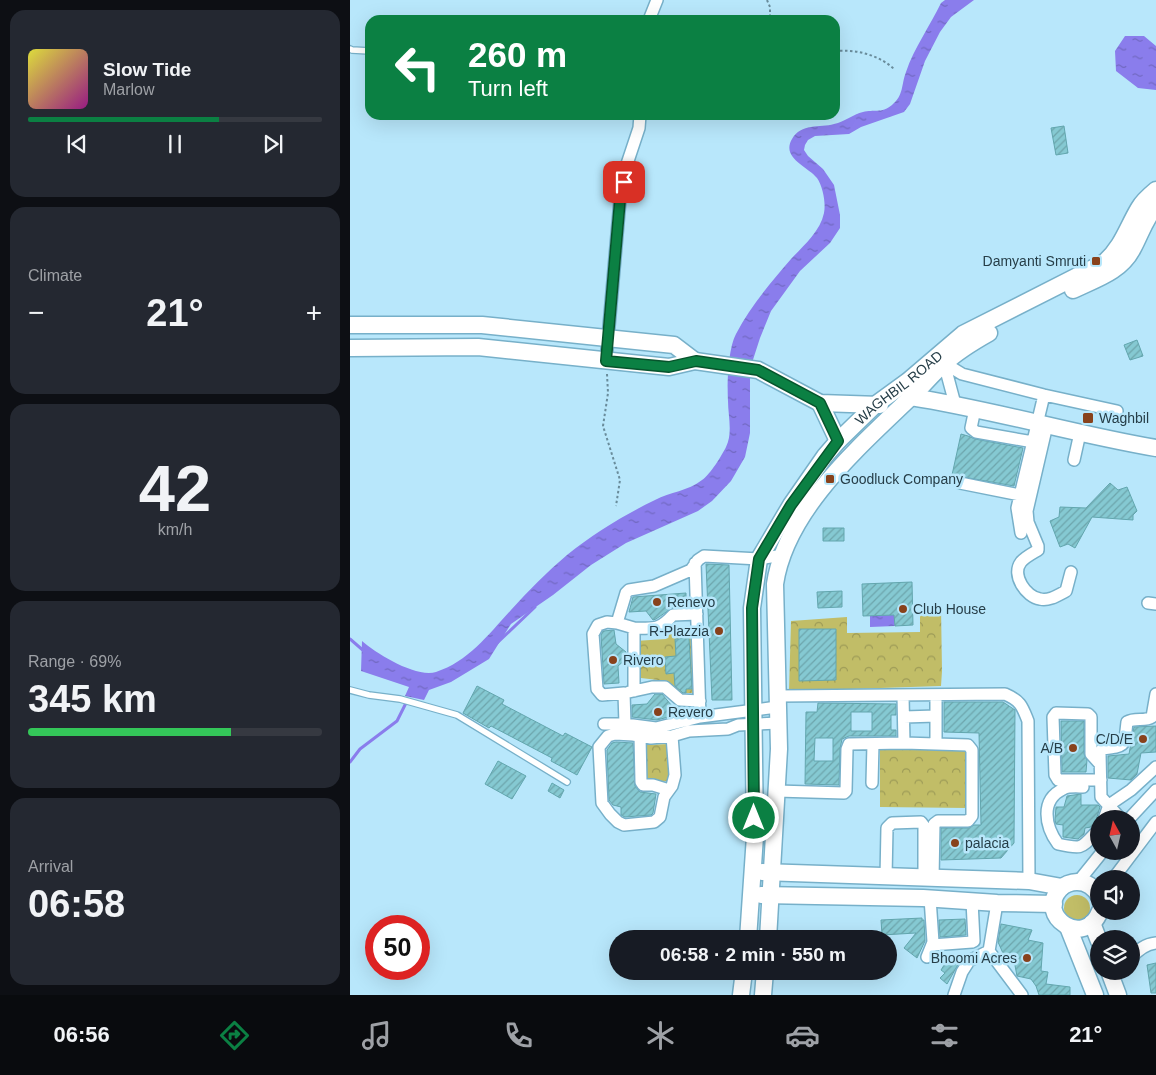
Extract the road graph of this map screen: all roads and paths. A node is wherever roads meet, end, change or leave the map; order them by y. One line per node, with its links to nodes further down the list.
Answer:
1 (657, 0): 3 (street)
2 (767, 0): 4 (path)
3 (651, 15)
4 (770, 15)
5 (350, 49): 6 (lane)
6 (365, 51)
7 (840, 51): 8 (path)
8 (895, 70)
9 (640, 120): 12 (street)
10 (1153, 202): 14 (main road, WAGHBIL ROAD)
11 (350, 325): 12 (main road); 13 (main road)
12 (608, 339): 15 (street); 16 (main road)
13 (350, 347): 15 (main road)
14 (940, 359): 17 (street); 18 (main road, WAGHBIL ROAD); 20 (street); 21 (main road, WAGHBIL ROAD)
15 (606, 361): 16 (main road); 33 (path)
16 (696, 361): 19 (main road)
17 (1044, 395): 23 (street); 24 (street)
18 (906, 402): 20 (main road); 21 (main road); 30 (main road, WAGHBIL ROAD)
19 (820, 403): 21 (main road); 27 (main road)
20 (955, 404): 22 (main road)
21 (875, 405): 27 (main road, WAGHBIL ROAD)
22 (974, 409): 24 (main road); 26 (street)
23 (1117, 411)
24 (1042, 424): 25 (main road); 26 (street); 38 (street)
25 (1080, 432): 28 (main road); 29 (street)
26 (1033, 442): 32 (street)
27 (835, 445): 30 (main road); 36 (main road, WAGHBIL ROAD)
28 (1156, 448)
29 (1074, 460)
30 (846, 461): 35 (main road, WAGHBIL ROAD)
31 (960, 482): 32 (street)
32 (1020, 495): 34 (street)
33 (616, 506)
34 (1021, 533)
35 (783, 555): 36 (street); 48 (main road, WAGHBIL ROAD)
36 (759, 559): 37 (street); 51 (main road, WAGHBIL ROAD)
37 (695, 564): 39 (street); 40 (street)
38 (1071, 572)
39 (697, 614): 41 (street); 47 (street)
40 (616, 623): 41 (street); 43 (street)
41 (634, 628): 43 (street)
42 (350, 690): 62 (lane)
43 (629, 692): 47 (street); 54 (street)
44 (1156, 694): 60 (street)
45 (936, 695): 46 (street); 49 (street); 83 (street)
46 (903, 696): 48 (street); 52 (street)
47 (700, 702): 50 (street)
48 (778, 709): 51 (street); 67 (main road, WAGHBIL ROAD)
49 (936, 716): 52 (street); 59 (street)
50 (700, 717): 51 (street); 54 (street)
51 (754, 717): 56 (street); 73 (main road, WAGHBIL ROAD)
52 (904, 717): 57 (street)
53 (604, 724): 54 (street)
54 (625, 724)
55 (640, 736): 56 (street); 65 (street); 65 (street)
56 (672, 736): 65 (street)
57 (904, 743): 58 (street); 59 (street)
58 (873, 744): 63 (street); 67 (street)
59 (936, 744): 82 (street)
60 (1100, 764): 64 (street); 64 (street)
61 (1156, 767): 68 (street)
62 (567, 782)
63 (872, 783)
64 (1101, 784): 68 (street); 75 (street)
65 (669, 790)
66 (1156, 790): 71 (street)
67 (777, 791): 74 (main road, WAGHBIL ROAD)
68 (1109, 805): 69 (street); 70 (street)
69 (1107, 810)
70 (1113, 810)
71 (1137, 810)
72 (1156, 822): 77 (street)
73 (755, 836): 74 (main road); 78 (main road, WAGHBIL ROAD)
74 (775, 837): 79 (main road, WAGHBIL ROAD)
75 (1090, 839)
76 (1096, 860): 84 (street)
77 (1120, 870)
78 (752, 871): 79 (main road); 87 (main road, WAGHBIL ROAD)
79 (773, 872): 80 (main road); 88 (main road, WAGHBIL ROAD)
80 (869, 876): 81 (main road); 89 (main road)
81 (886, 877): 82 (main road); 82 (street)
82 (923, 879): 83 (main road); 90 (main road)
83 (1029, 881): 86 (main road)
84 (1078, 882): 85 (main road); 86 (main road)
85 (1090, 886)
86 (1062, 887): 94 (main road)
87 (751, 894): 88 (main road); 97 (main road, WAGHBIL ROAD)
88 (772, 896): 89 (main road); 98 (main road, WAGHBIL ROAD)
89 (869, 897): 90 (main road)
90 (913, 898): 91 (main road)
91 (930, 898): 92 (main road); 100 (street)
92 (972, 901): 93 (main road); 100 (street)
93 (997, 902): 94 (main road); 102 (street)
94 (1054, 904): 96 (main road)
95 (1092, 920): 96 (main road)
96 (1068, 927): 110 (main road)
97 (749, 930)
98 (769, 930)
99 (1156, 943): 101 (street)
100 (932, 945): 103 (street)
101 (1140, 949)
102 (989, 951): 108 (street); 109 (street)
103 (927, 957)
104 (743, 980): 106 (main road)
105 (764, 980): 107 (main road)
106 (741, 995)
107 (763, 995)
108 (954, 995)
109 (1022, 995)
110 (1095, 995)

